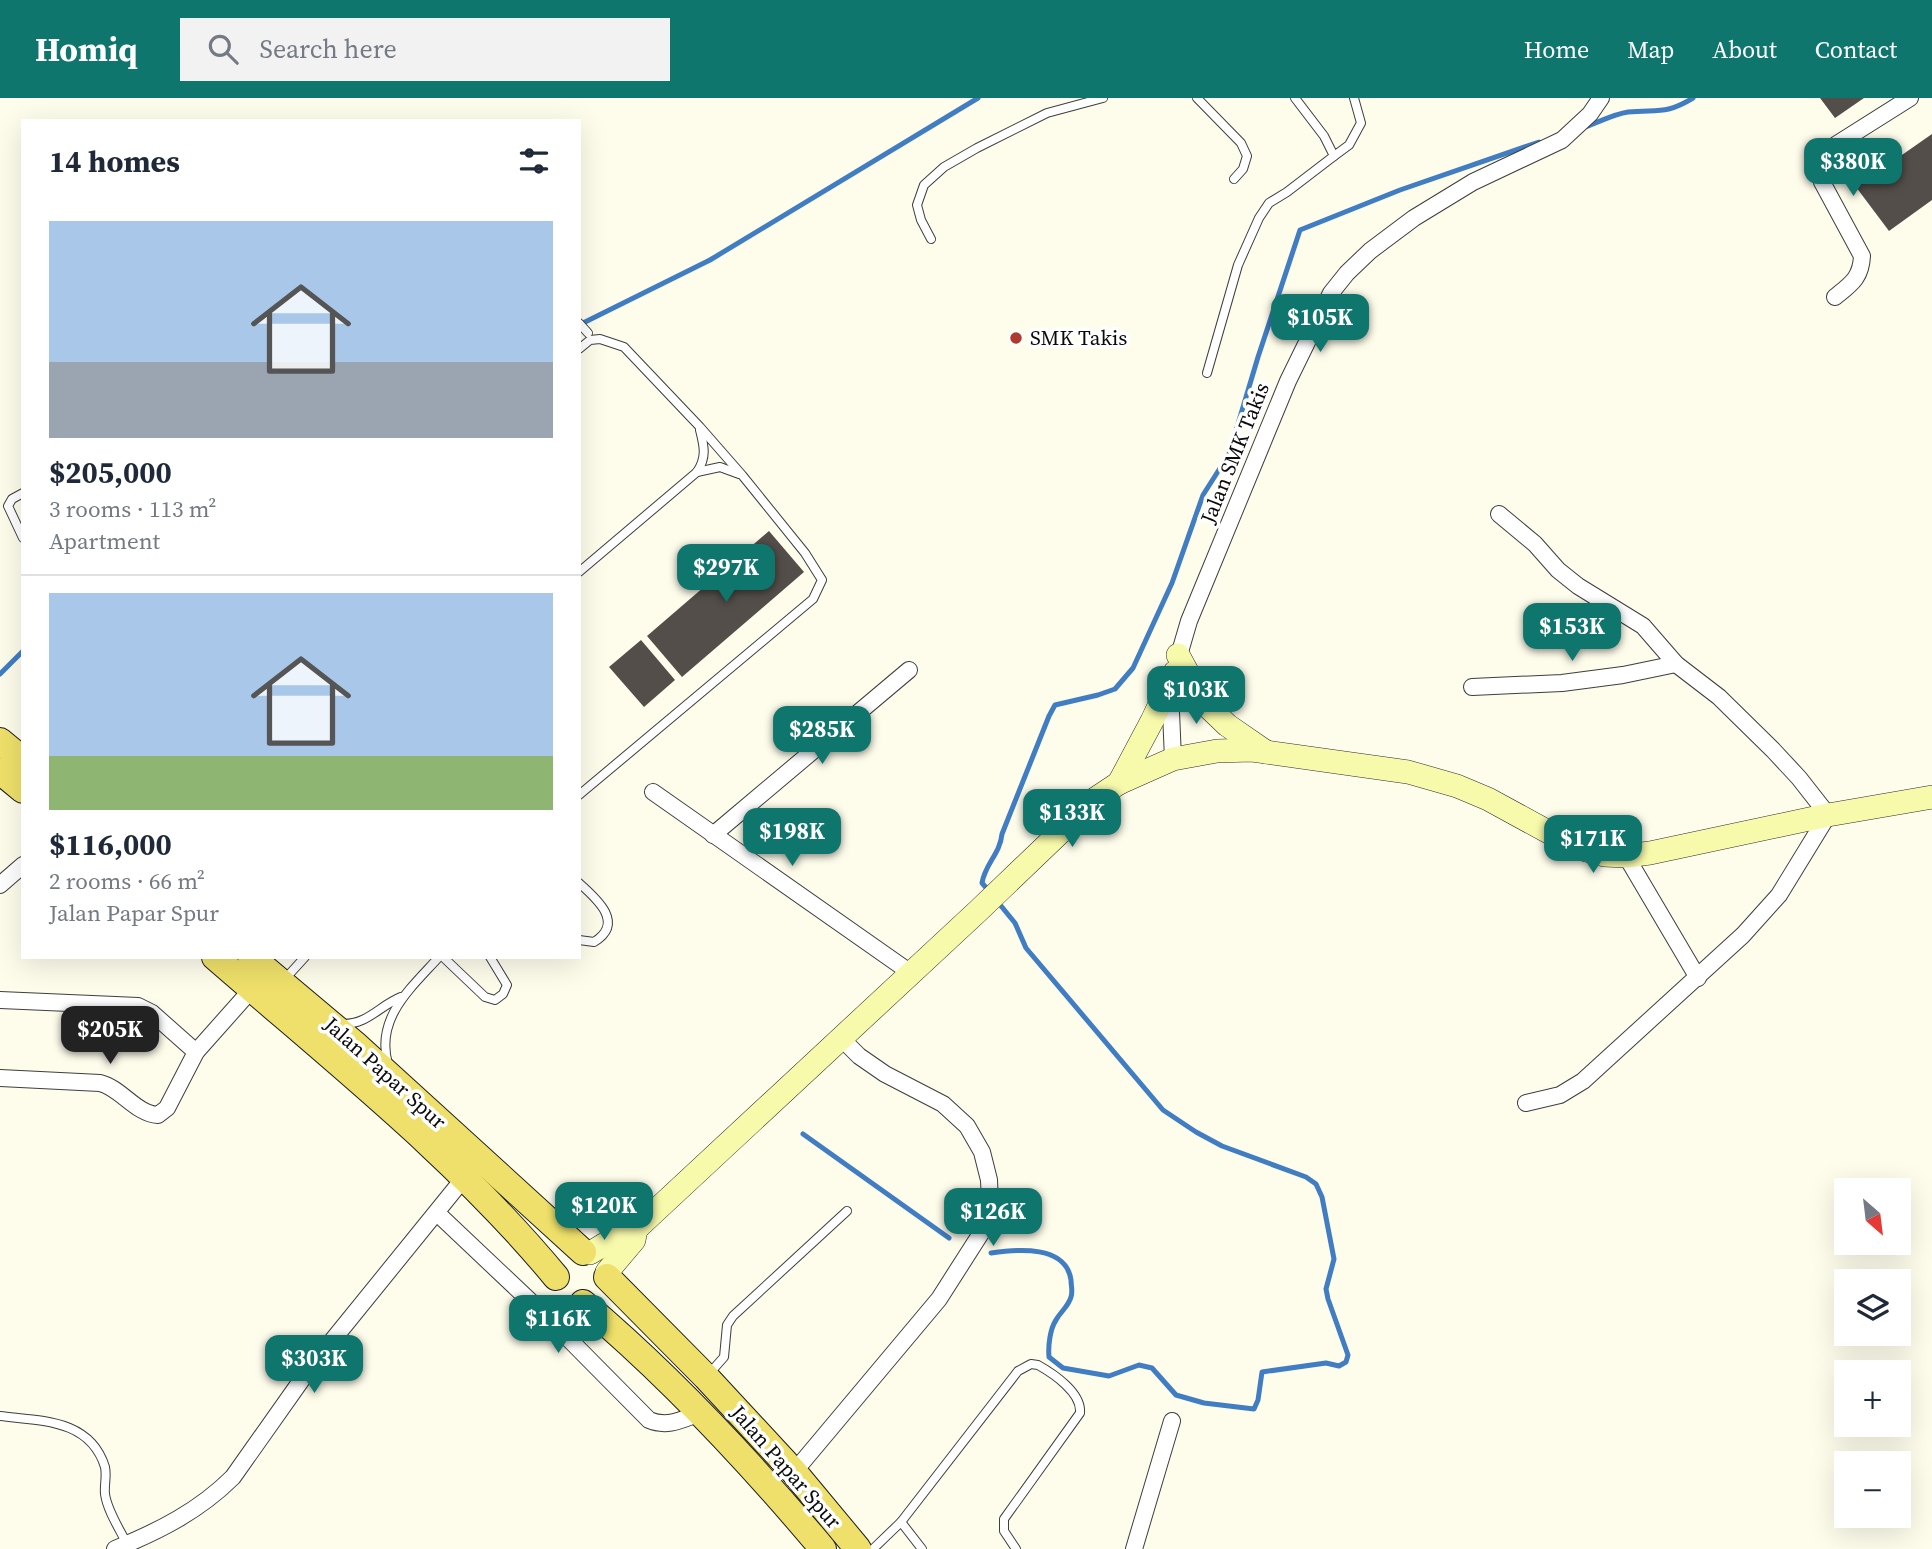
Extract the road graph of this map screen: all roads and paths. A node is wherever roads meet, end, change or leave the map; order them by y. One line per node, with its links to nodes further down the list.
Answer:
1 (1103, 98): 9 (lane)
2 (1196, 98): 8 (lane)
3 (1295, 98): 7 (lane)
4 (1354, 98): 7 (lane)
5 (1601, 98): 20 (street, Jalan SMK Takis)
6 (1910, 98): 10 (street)
7 (1334, 156): 12 (lane)
8 (1234, 179)
9 (931, 239)
10 (1835, 297)
11 (585, 331): 13 (lane)
12 (1207, 373)
13 (700, 427): 14 (lane); 15 (lane)
14 (697, 472): 15 (lane); 19 (lane)
15 (742, 475): 32 (lane)
16 (21, 494): 18 (lane)
17 (1499, 514): 21 (street)
18 (21, 534)
19 (581, 570)
20 (1177, 664): 25 (main road); 27 (street, Jalan SMK Takis); 29 (main road)
21 (1676, 664): 23 (street); 34 (street)
22 (909, 670): 35 (street)
23 (1472, 687)
24 (0, 741): 26 (main road)
25 (1267, 752): 27 (main road); 36 (main road)
26 (21, 758)
27 (1173, 759): 29 (main road)
28 (0, 771): 30 (main road)
29 (1119, 783): 47 (main road)
30 (21, 788)
31 (653, 792): 35 (street)
32 (581, 793)
33 (1932, 797): 34 (main road)
34 (1828, 815): 36 (main road); 48 (street)
35 (712, 835): 47 (street)
36 (1626, 856): 48 (street)
37 (21, 868): 38 (street)
38 (0, 885)
39 (581, 885): 40 (lane)
40 (581, 940)
41 (217, 959): 50 (main road)
42 (253, 959): 49 (main road, Jalan Papar Spur)
43 (302, 959): 49 (lane)
44 (439, 959): 51 (lane)
45 (443, 959): 46 (lane)
46 (490, 959)
47 (911, 974): 54 (main road)
48 (1698, 978): 58 (street)
49 (282, 982): 53 (main road, Jalan Papar Spur)
50 (252, 989): 55 (street); 59 (main road)
51 (401, 998): 53 (lane); 56 (lane)
52 (0, 1000): 55 (street)
53 (328, 1022): 56 (main road, Jalan Papar Spur)
54 (841, 1038): 62 (main road); 69 (street)
55 (197, 1052): 57 (street)
56 (391, 1077): 62 (main road, Jalan Papar Spur)
57 (0, 1078)
58 (1526, 1103)
59 (464, 1178): 61 (street); 63 (main road)
60 (847, 1211): 65 (lane)
61 (437, 1213): 66 (street); 71 (street)
62 (597, 1263): 63 (main road); 64 (main road); 65 (main road, Jalan Papar Spur)
63 (556, 1277): 64 (main road)
64 (583, 1303): 66 (main road, Jalan Papar Spur)
65 (706, 1377): 69 (main road, Jalan Papar Spur)
66 (700, 1413): 72 (main road, Jalan Papar Spur)
67 (0, 1416): 71 (lane)
68 (1172, 1421): 77 (street)
69 (794, 1472): 73 (main road, Jalan Papar Spur)
70 (901, 1522): 74 (lane); 75 (lane); 76 (lane)
71 (123, 1547)
72 (823, 1549)
73 (858, 1549)
74 (873, 1549)
75 (922, 1549)
76 (1016, 1549)
77 (1134, 1549)

